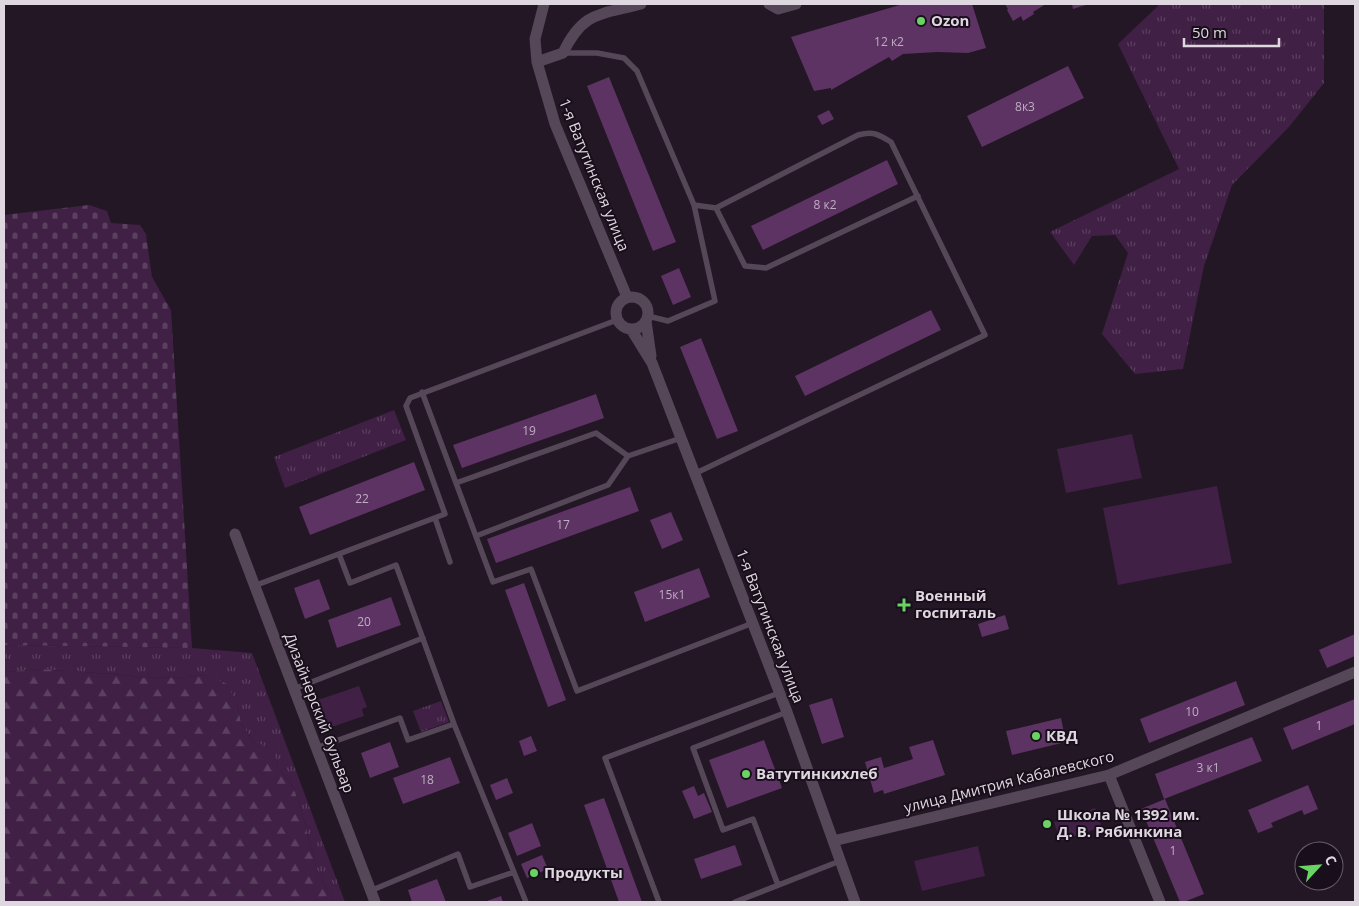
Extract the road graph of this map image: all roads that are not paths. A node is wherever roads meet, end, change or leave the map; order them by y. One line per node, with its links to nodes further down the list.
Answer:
1 (544, 4): 6 (street, 1-я Ватутинская улица)
2 (641, 4): 5 (street)
3 (769, 4): 4 (street)
4 (796, 4)
5 (563, 54): 6 (street); 8 (lane)
6 (537, 62): 10 (street, 1-я Ватутинская улица)
7 (918, 196): 9 (lane); 9 (lane); 18 (lane)
8 (694, 206): 9 (lane); 11 (lane)
9 (716, 208)
10 (627, 297): 11 (street); 12 (street)
11 (647, 319): 13 (street); 14 (street, 1-я Ватутинская улица)
12 (618, 320): 13 (street); 15 (lane)
13 (631, 329): 14 (street, 1-я Ватутинская улица)
14 (652, 363): 16 (street, 1-я Ватутинская улица)
15 (422, 392): 19 (lane); 20 (lane)
16 (681, 438): 17 (lane); 18 (street, 1-я Ватутинская улица)
17 (628, 456): 19 (lane); 22 (lane)
18 (694, 474): 26 (street, 1-я Ватутинская улица)
19 (456, 483): 22 (lane)
20 (434, 518): 23 (lane); 24 (lane)
21 (235, 534): 25 (street, Дизайнерский бульвар)
22 (476, 536): 26 (lane)
23 (339, 554): 25 (lane); 27 (lane)
24 (450, 562)
25 (254, 586): 29 (street, Дизайнерский бульвар)
26 (753, 623): 30 (street, 1-я Ватутинская улица)
27 (422, 638): 29 (lane); 32 (lane)
28 (1355, 672): 34 (street, улица Дмитрия Кабалевского)
29 (294, 689): 33 (street, Дизайнерский бульвар)
30 (780, 693): 31 (street, 1-я Ватутинская улица); 42 (lane)
31 (787, 712): 35 (street, 1-я Ватутинская улица); 38 (lane)
32 (454, 724): 33 (lane); 37 (lane)
33 (316, 748): 39 (street, Дизайнерский бульвар)
34 (1109, 774): 35 (street, улица Дмитрия Кабалевского); 45 (street)
35 (833, 841): 36 (street, 1-я Ватутинская улица)
36 (840, 861): 38 (lane); 44 (street, 1-я Ватутинская улица)
37 (514, 872): 39 (lane); 41 (lane)
38 (778, 885): 43 (lane)
39 (370, 890): 40 (street, Дизайнерский бульвар)
40 (374, 902)
41 (526, 902)
42 (659, 902)
43 (735, 902)
44 (856, 902)
45 (1160, 902)

